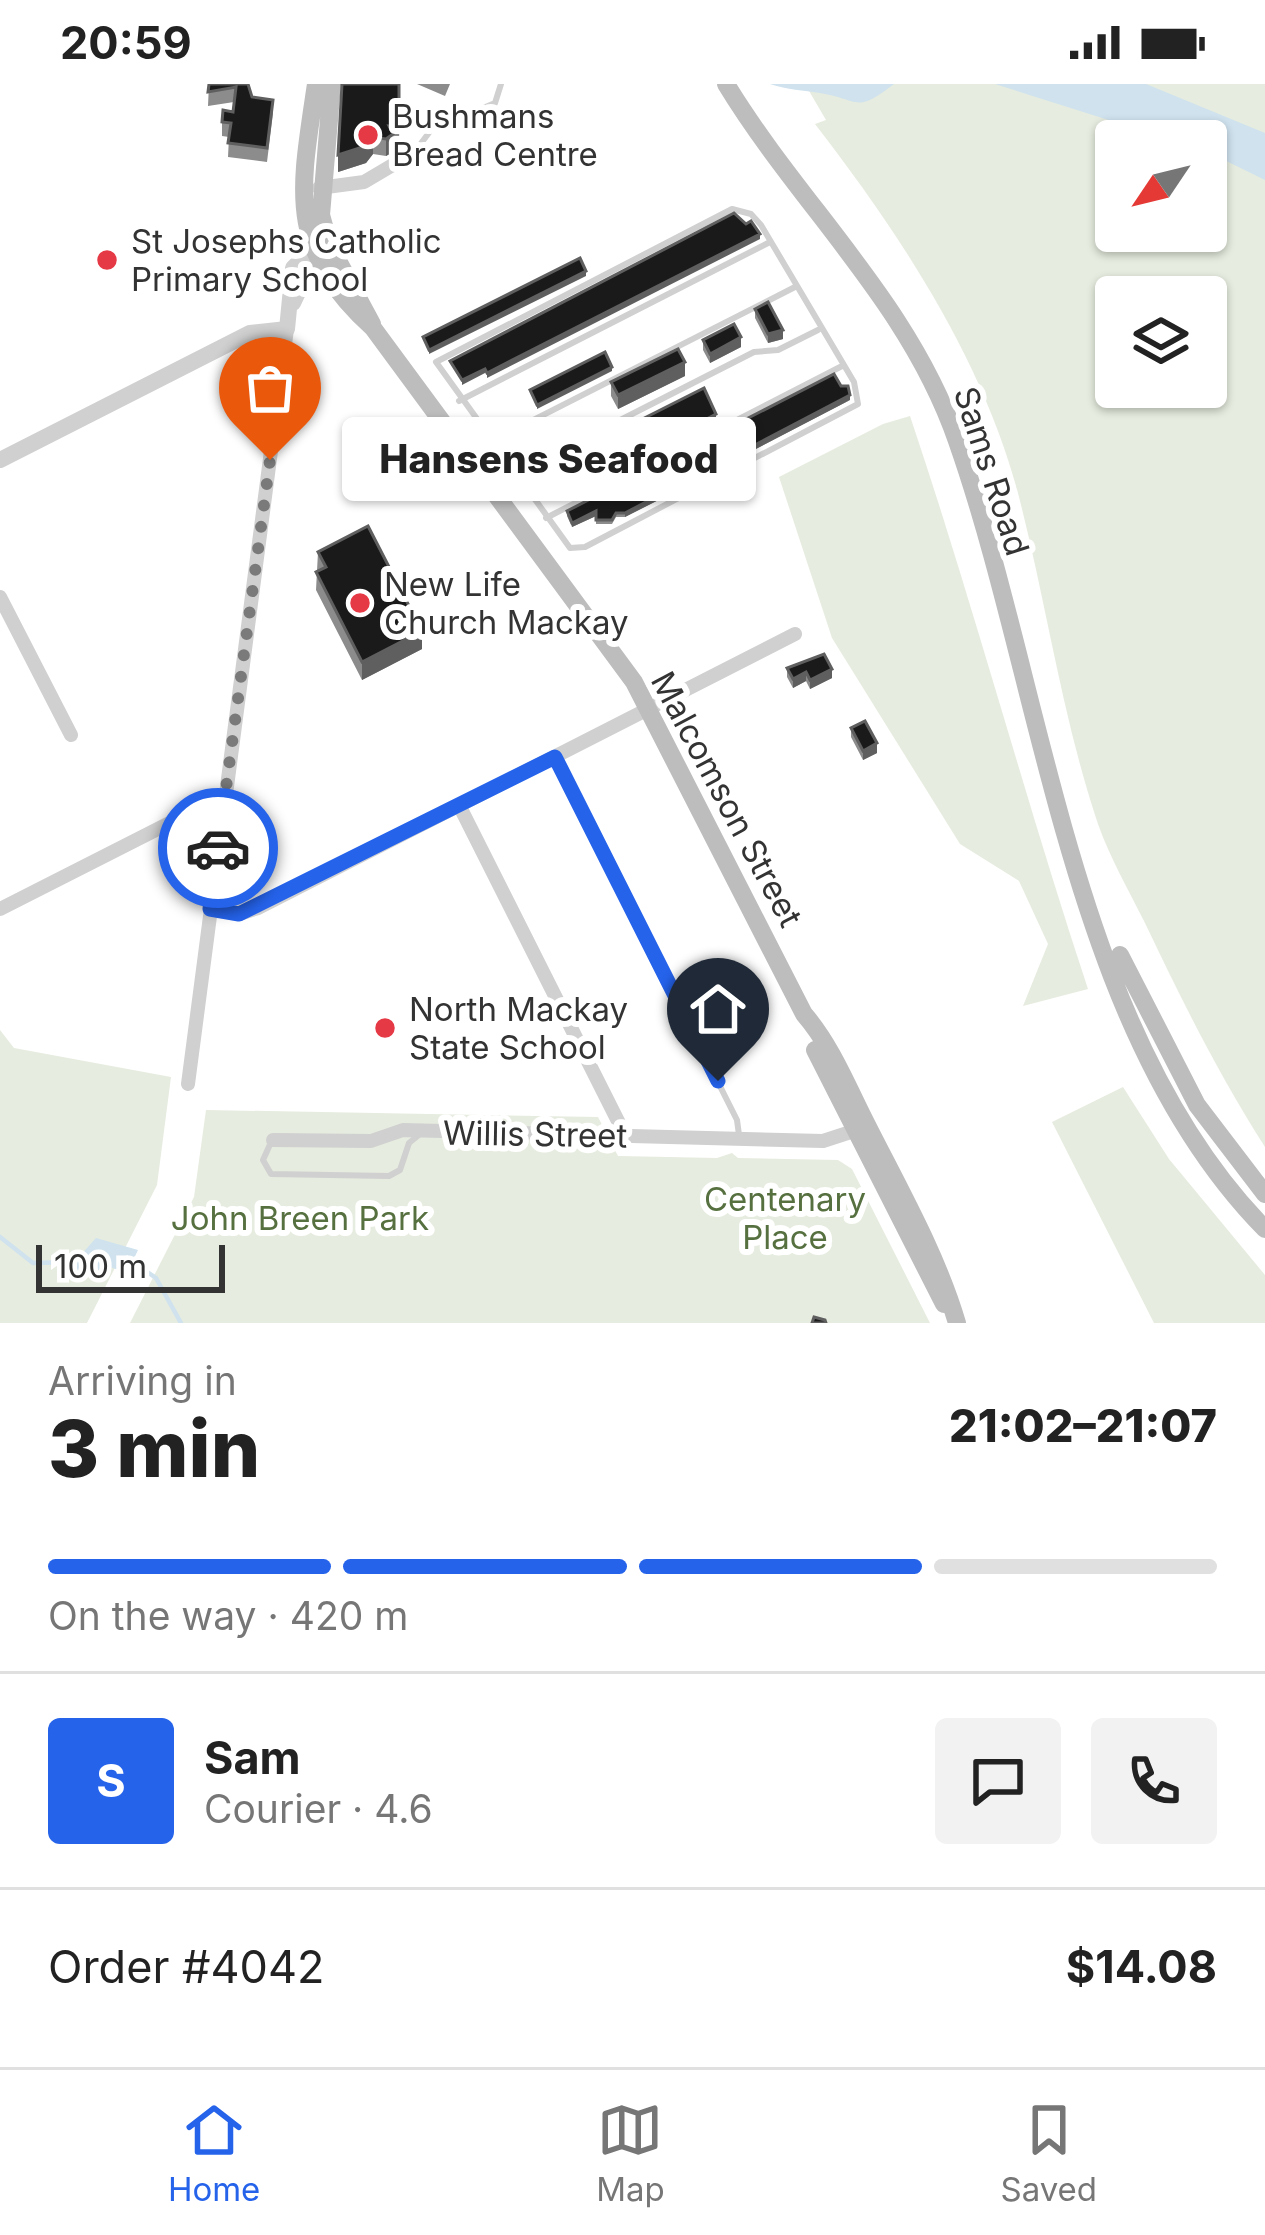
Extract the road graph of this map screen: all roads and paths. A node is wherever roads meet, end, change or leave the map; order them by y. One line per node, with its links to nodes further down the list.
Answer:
1 (316, 84): 8 (main road)
2 (332, 84): 7 (main road)
3 (501, 84): 5 (lane)
4 (726, 84): 25 (main road, Sams Road)
5 (413, 153): 6 (street)
6 (364, 182): 7 (street); 8 (street)
7 (319, 188): 8 (main road)
8 (315, 216): 10 (main road); 10 (main road)
9 (770, 242): 11 (lane); 15 (lane); 15 (lane)
10 (324, 258): 12 (street); 22 (main road, Malcomson Street)
11 (795, 287): 13 (lane); 16 (lane)
12 (287, 329): 17 (street); 27 (street)
13 (818, 330): 14 (lane); 18 (lane)
14 (844, 365): 19 (lane); 19 (lane)
15 (459, 400): 16 (lane)
16 (490, 442): 18 (lane)
17 (0, 460)
18 (527, 493): 19 (lane)
19 (546, 518)
20 (0, 597): 23 (street)
21 (796, 634): 22 (street)
22 (650, 708): 24 (street); 31 (main road, Malcomson Street)
23 (70, 735)
24 (555, 757): 26 (street); 34 (lane)
25 (1052, 790): 36 (main road, Sams Road); 37 (main road, Sams Road)
26 (459, 805): 29 (street); 33 (street)
27 (224, 809): 28 (street); 29 (street)
28 (0, 909)
29 (210, 909): 30 (street)
30 (188, 1084)
31 (862, 1129): 34 (street, Willis Street); 38 (main road, Malcomson Street)
32 (423, 1131): 33 (street, Willis Street); 35 (street, Willis Street); 35 (lane)
33 (625, 1135): 34 (street, Willis Street)
34 (740, 1139)
35 (273, 1140)
36 (1265, 1194)
37 (1265, 1229)
38 (956, 1323)

